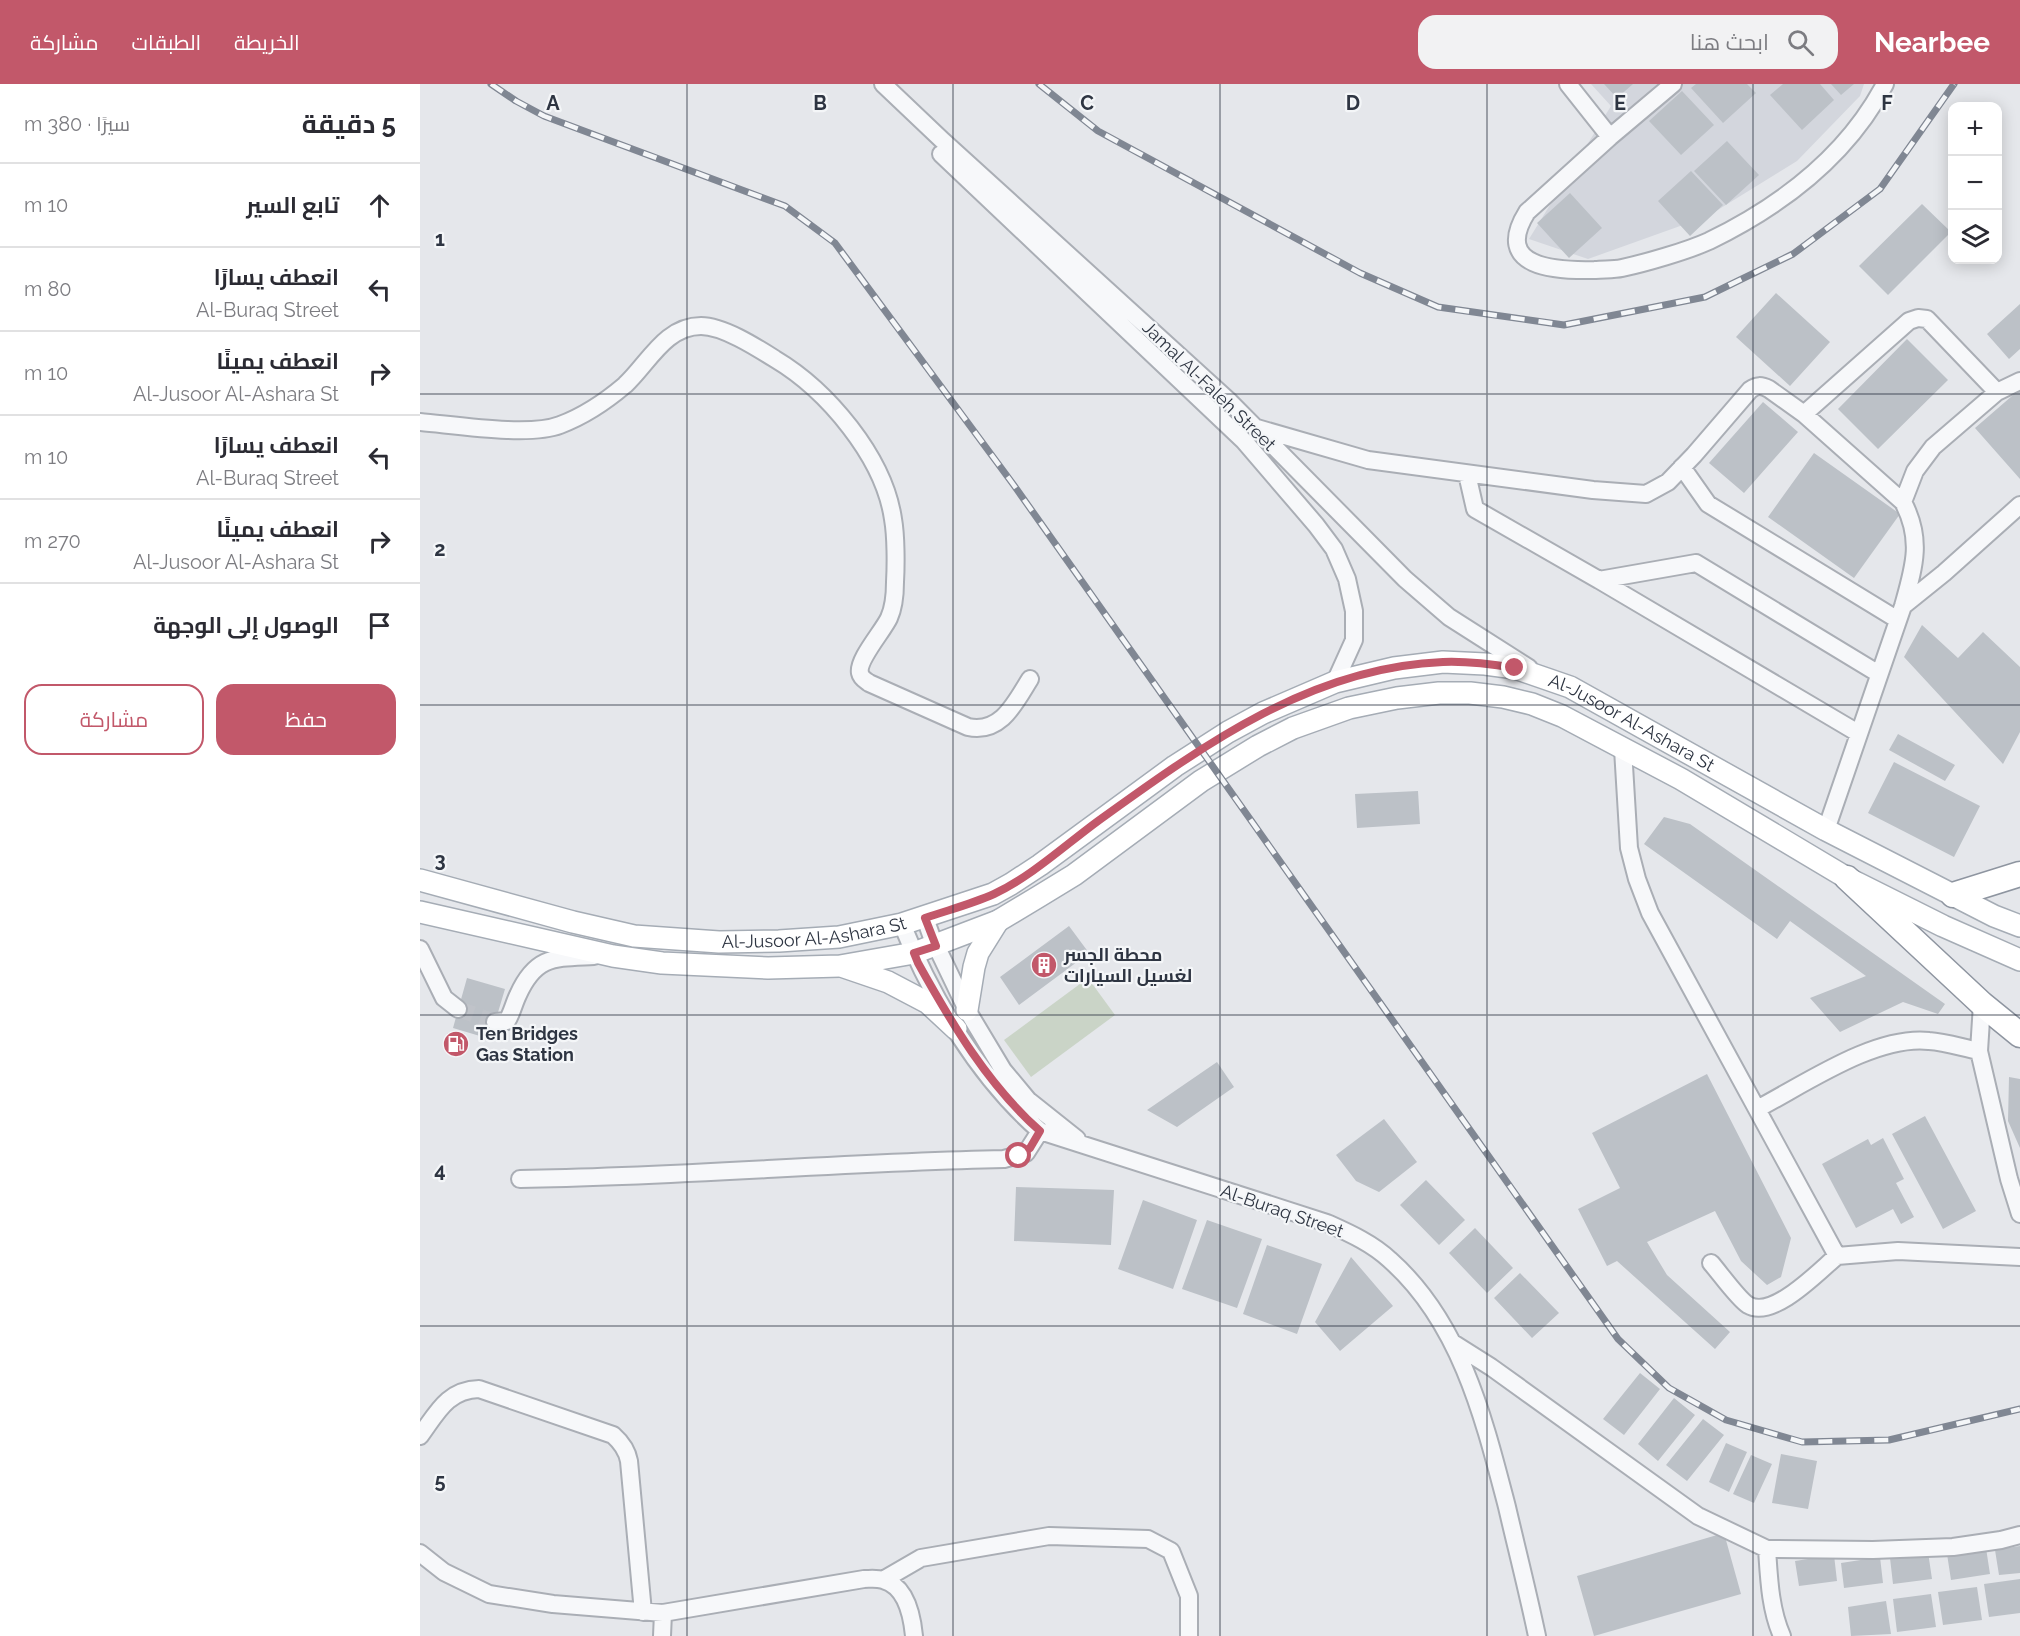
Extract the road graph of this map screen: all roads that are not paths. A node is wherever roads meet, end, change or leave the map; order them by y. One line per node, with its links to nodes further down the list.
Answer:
1 (869, 84): 21 (street, Jamal Al-Faleh Street)
2 (884, 84): 11 (street, Jamal Al-Faleh Street)
3 (1568, 84): 6 (street)
4 (1673, 84): 6 (street)
5 (1885, 84): 6 (street)
6 (1610, 137)
7 (2020, 381): 8 (street)
8 (1997, 392): 9 (street); 14 (street)
9 (1804, 414): 12 (street); 14 (street)
10 (420, 422): 20 (street)
11 (1257, 428): 13 (street); 19 (street, Jamal Al-Faleh Street)
12 (1682, 467): 13 (street); 17 (street)
13 (1467, 474): 16 (street)
14 (1903, 502): 17 (street)
15 (2020, 505): 17 (street)
16 (1599, 580): 18 (street); 22 (street)
17 (1900, 613): 18 (street)
18 (1879, 674): 22 (street)
19 (1542, 677): 21 (main road, Al-Jusoor Al-Ashara St); 24 (main road, Al-Jusoor Al-Ashara St)
20 (1030, 679)
21 (1335, 682): 30 (main road, Al-Jusoor Al-Ashara St)
22 (1858, 733): 24 (street)
23 (1623, 749): 26 (main road, Al-Jusoor Al-Ashara St); 31 (main road, Al-Jusoor Al-Ashara St); 47 (street)
24 (1826, 830): 28 (main road, Al-Jusoor Al-Ashara St)
25 (2020, 874): 28 (highway)
26 (1847, 878): 38 (main road, Al-Jusoor Al-Ashara St); 40 (highway)
27 (420, 880): 32 (main road, Al-Jusoor Al-Ashara St)
28 (1953, 895): 33 (main road, Al-Jusoor Al-Ashara St)
29 (420, 912): 37 (main road, Al-Jusoor Al-Ashara St)
30 (925, 918): 32 (main road, Al-Jusoor Al-Ashara St); 34 (street, Al-Buraq Street)
31 (998, 921): 34 (main road, Al-Jusoor Al-Ashara St); 42 (main road)
32 (902, 924): 36 (street, Al-Buraq Street)
33 (2020, 926)
34 (936, 946): 36 (main road, Al-Jusoor Al-Ashara St); 42 (street, Al-Buraq Street)
35 (420, 949): 41 (street)
36 (914, 953): 39 (main road, Al-Jusoor Al-Ashara St); 44 (street, Al-Buraq Street)
37 (614, 956): 39 (main road, Al-Jusoor Al-Ashara St); 43 (street)
38 (2020, 960)
39 (840, 966): 44 (main road)
40 (1982, 1004): 45 (highway); 46 (street)
41 (458, 1009)
42 (967, 1010): 49 (street, Al-Buraq Street)
43 (495, 1022)
44 (956, 1029): 48 (street, Al-Buraq Street)
45 (2020, 1035)
46 (1979, 1051): 47 (street); 51 (street)
47 (1757, 1109): 52 (street)
48 (1040, 1131): 49 (street, Al-Buraq Street); 50 (street)
49 (1087, 1147): 55 (street, Al-Buraq Street)
50 (520, 1179)
51 (2020, 1214)
52 (1837, 1256): 53 (street); 54 (street)
53 (2020, 1257)
54 (1711, 1263)
55 (1453, 1343): 58 (street); 66 (street, Al-Buraq Street)
56 (420, 1436): 61 (street)
57 (2020, 1534): 58 (street)
58 (1767, 1549): 67 (street)
59 (420, 1553): 61 (street)
60 (883, 1580): 62 (street); 64 (street); 65 (street)
61 (643, 1612): 62 (street)
62 (663, 1613): 63 (street)
63 (662, 1636)
64 (914, 1636)
65 (1189, 1636)
66 (1537, 1636)
67 (1782, 1636)

